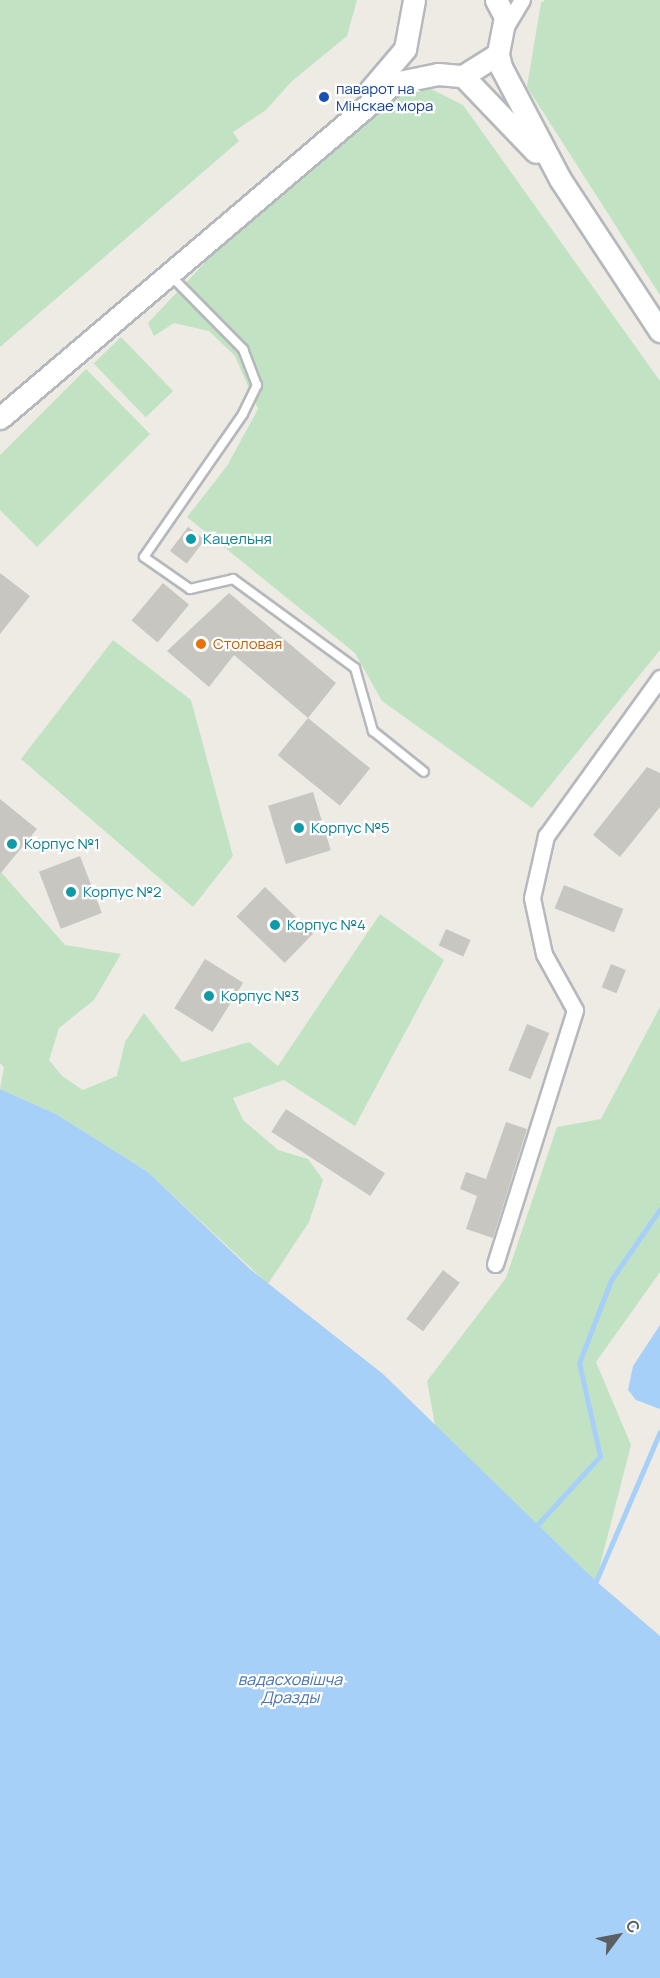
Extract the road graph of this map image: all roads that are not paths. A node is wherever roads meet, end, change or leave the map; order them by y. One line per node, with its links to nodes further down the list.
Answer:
1 (495, 0): 4 (street)
2 (522, 0): 4 (street)
3 (416, 8): 6 (street); 8 (street)
4 (505, 27): 5 (street)
5 (498, 54): 7 (street); 9 (street)
6 (438, 74): 7 (street); 8 (street)
7 (463, 76): 9 (street)
8 (315, 147): 10 (street)
9 (560, 179): 11 (street)
10 (168, 274): 12 (street); 14 (lane)
11 (660, 331)
12 (0, 418)
13 (660, 678): 15 (street)
14 (424, 772)
15 (495, 1264)

